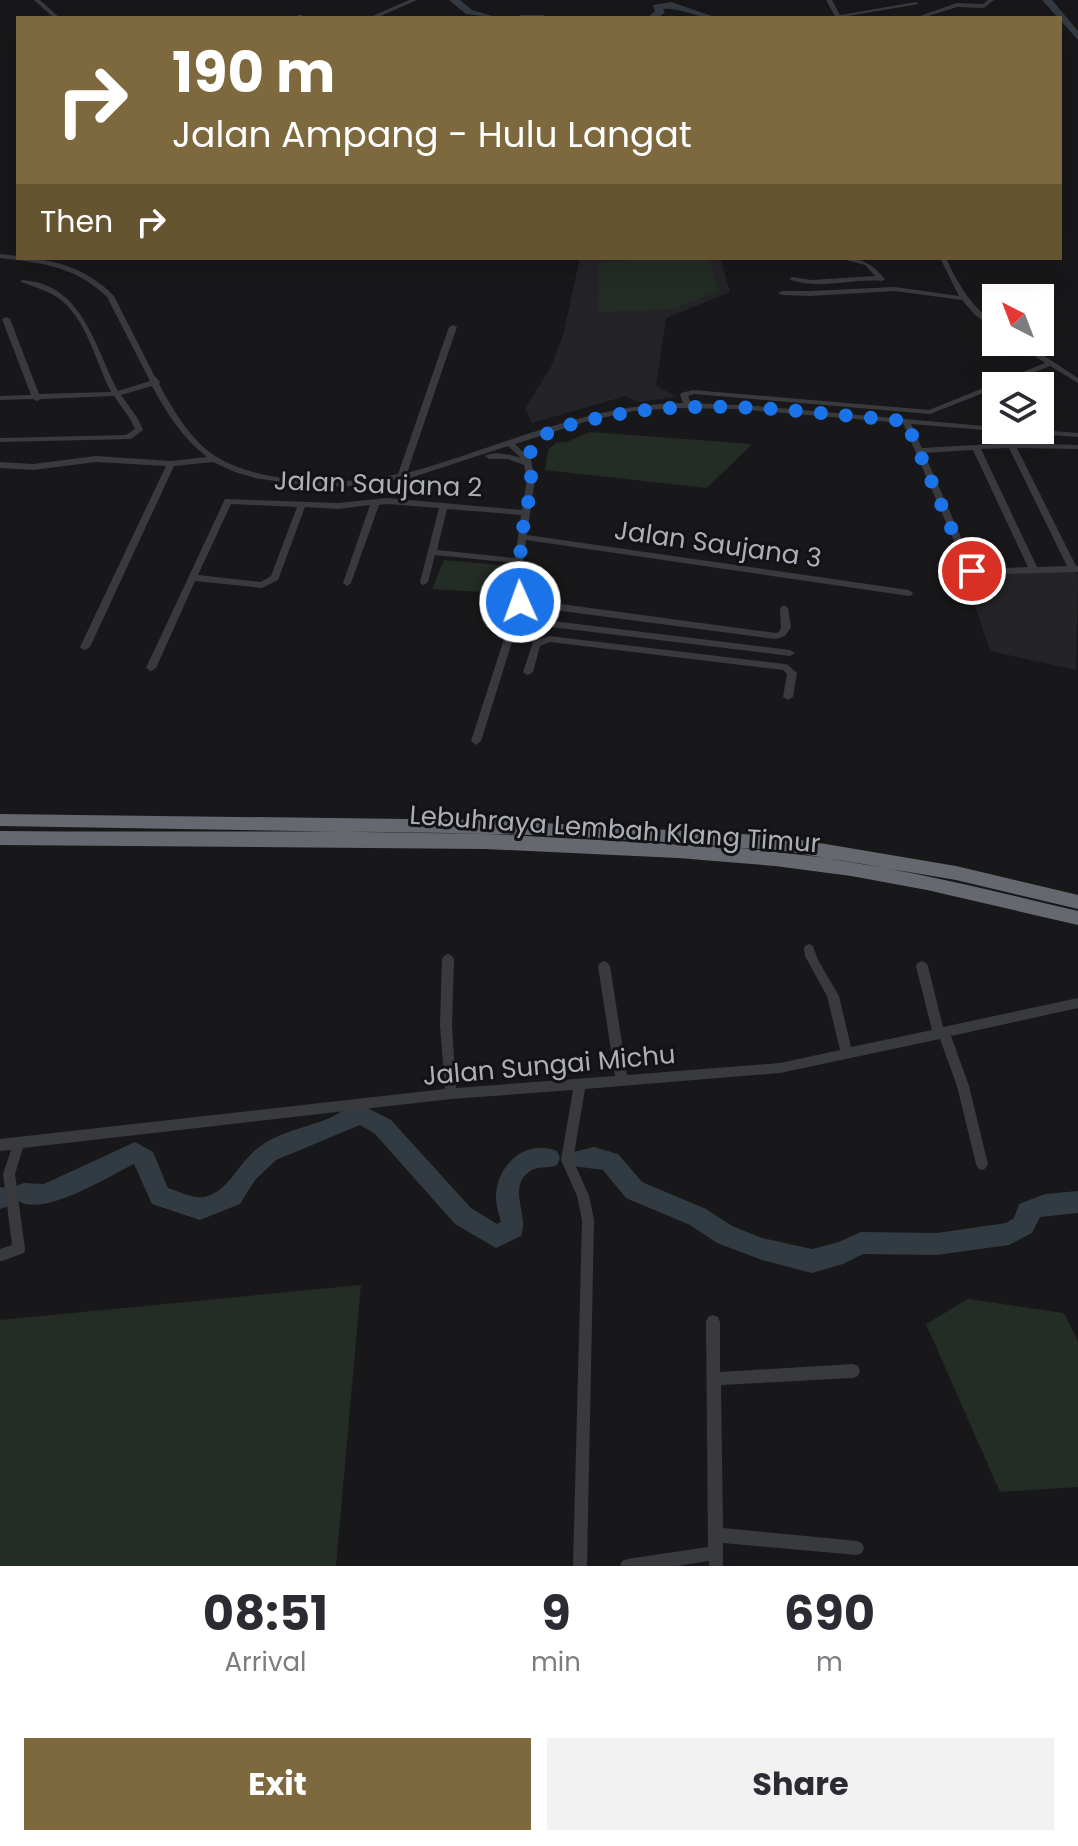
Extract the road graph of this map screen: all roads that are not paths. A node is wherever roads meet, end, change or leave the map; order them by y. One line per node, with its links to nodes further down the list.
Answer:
1 (37, 0): 5 (street)
2 (414, 0): 6 (street)
3 (991, 0): 8 (street)
4 (916, 4): 7 (street)
5 (55, 16)
6 (376, 16)
7 (850, 16)
8 (923, 16)
9 (31, 260): 24 (street)
10 (850, 260): 12 (street)
11 (944, 260): 17 (street)
12 (881, 278): 13 (street); 15 (street)
13 (792, 279)
14 (23, 281): 25 (street)
15 (893, 288): 16 (street); 17 (street)
16 (782, 293)
17 (963, 298): 18 (street)
18 (982, 318)
19 (6, 319): 27 (street)
20 (453, 327): 40 (street)
21 (1039, 356): 22 (street)
22 (1050, 363): 23 (street); 28 (street)
23 (1078, 381)
24 (156, 382): 25 (street); 42 (street)
25 (116, 394): 27 (street); 34 (street)
26 (0, 398): 27 (street)
27 (37, 399)
28 (688, 405): 29 (street); 31 (street)
29 (906, 421): 30 (street); 39 (street)
30 (982, 428)
31 (547, 433): 35 (street); 43 (street)
32 (1054, 433): 33 (street)
33 (1078, 435)
34 (0, 440)
35 (511, 445): 41 (street); 43 (street)
36 (1012, 445): 37 (street); 38 (street); 56 (street)
37 (976, 447): 39 (street); 55 (street)
38 (1078, 447)
39 (918, 451): 55 (street)
40 (409, 456): 46 (street); 47 (street)
41 (472, 458): 43 (street); 46 (street)
42 (214, 459): 44 (street); 47 (street)
43 (528, 462): 51 (street)
44 (171, 464): 45 (street); 65 (street)
45 (0, 465)
46 (431, 470): 47 (street)
47 (401, 478)
48 (376, 501): 49 (street, Jalan Saujana 2); 50 (street, Jalan Saujana 2); 59 (street)
49 (302, 505): 57 (street, Jalan Saujana 2); 57 (street)
50 (444, 506): 51 (street, Jalan Saujana 2); 53 (street)
51 (526, 513): 52 (street)
52 (522, 537): 54 (street); 60 (street, Jalan Saujana 3)
53 (432, 552): 54 (street); 58 (street)
54 (519, 561): 61 (street)
55 (1033, 568): 56 (street)
56 (1075, 568)
57 (194, 578): 68 (street)
58 (424, 582)
59 (347, 583)
60 (909, 593)
61 (520, 602): 62 (street); 63 (street)
62 (784, 608)
63 (516, 620): 64 (street); 71 (street)
64 (669, 638): 66 (street); 67 (street)
65 (85, 647)
66 (667, 653): 69 (street); 70 (street)
67 (790, 653)
68 (151, 668)
69 (528, 672)
70 (788, 697)
71 (476, 741)
72 (0, 820): 74 (highway, Lebuhraya Lembah Klang Timur)
73 (0, 838): 74 (highway, Lebuhraya Lembah Klang Timur)
74 (954, 880): 75 (highway, Lebuhraya Lembah Klang Timur); 76 (highway, Lebuhraya Lembah Klang Timur)
75 (1078, 902)
76 (1078, 918)
77 (809, 949): 83 (street)
78 (448, 959): 86 (street)
79 (604, 966): 84 (street)
80 (922, 966): 82 (street)
81 (1078, 1003): 82 (street, Jalan Sungai Michu)
82 (942, 1034): 83 (street, Jalan Sungai Michu); 89 (street)
83 (847, 1054): 84 (street, Jalan Sungai Michu)
84 (622, 1081): 85 (street, Jalan Sungai Michu)
85 (580, 1084): 86 (street, Jalan Sungai Michu); 97 (street)
86 (451, 1094): 87 (street, Jalan Sungai Michu)
87 (19, 1143): 88 (street, Jalan Sungai Michu); 90 (street)
88 (0, 1145)
89 (982, 1164)
90 (2, 1255)
91 (713, 1322): 93 (street)
92 (853, 1371): 93 (street)
93 (713, 1379): 94 (street)
94 (716, 1535): 95 (street); 96 (street)
95 (857, 1548)
96 (716, 1560): 98 (street)
97 (580, 1566)
98 (627, 1566)

